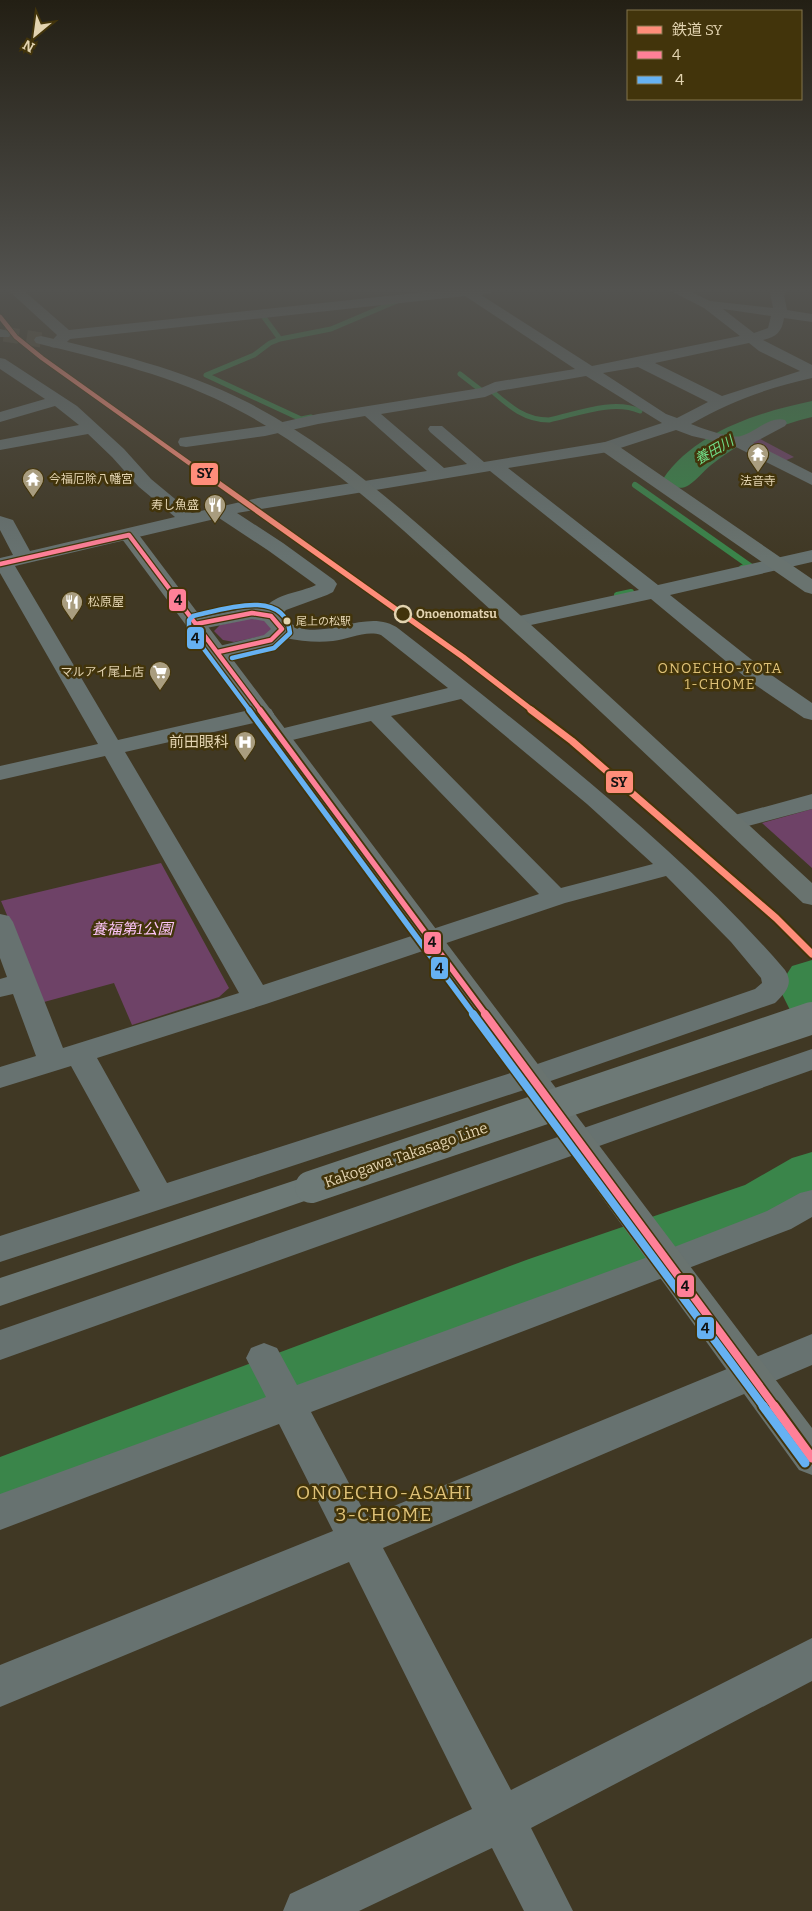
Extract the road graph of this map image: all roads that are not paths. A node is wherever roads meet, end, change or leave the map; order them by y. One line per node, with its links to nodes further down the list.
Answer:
1 (15, 379): 7 (street)
2 (180, 379): 13 (street)
3 (544, 379): 9 (street)
4 (600, 379): 12 (street)
5 (674, 379): 8 (street)
6 (787, 379): 8 (street)
7 (57, 400): 10 (street); 14 (street)
8 (720, 402): 12 (street)
9 (368, 411): 13 (street); 21 (street)
10 (0, 417)
11 (779, 423): 17 (street)
12 (676, 424): 17 (street); 19 (street)
13 (280, 426): 16 (street); 23 (street)
14 (92, 428): 18 (street); 25 (street)
15 (447, 433): 20 (street)
16 (186, 442)
17 (739, 442): 22 (street)
18 (0, 445)
19 (608, 446): 20 (street); 30 (street)
20 (486, 466): 21 (street); 32 (street)
21 (441, 474): 23 (street)
22 (807, 475)
23 (364, 486): 24 (street); 34 (street)
24 (222, 512): 25 (street); 33 (street)
25 (189, 520): 27 (street)
26 (0, 522): 29 (street)
27 (129, 535): 29 (street); 35 (street)
28 (812, 556): 30 (street)
29 (10, 562): 42 (street)
30 (779, 565): 31 (street); 32 (street)
31 (812, 588)
32 (655, 592): 34 (street); 40 (street)
33 (277, 622): 35 (street); 36 (street); 37 (street)
34 (517, 622): 45 (street)
35 (196, 624): 36 (street)
36 (218, 652): 39 (street)
37 (465, 691): 38 (street); 46 (street)
38 (376, 713): 41 (street); 47 (street)
39 (263, 714): 41 (street); 42 (street)
40 (812, 714)
41 (280, 736): 50 (street)
42 (110, 747): 43 (street); 52 (street)
43 (0, 772)
44 (812, 801): 45 (street)
45 (732, 823): 48 (street)
46 (671, 867): 47 (street); 56 (street)
47 (556, 897): 50 (street)
48 (812, 897)
49 (0, 922): 51 (street)
50 (429, 939): 52 (street); 56 (street)
51 (11, 985): 54 (street)
52 (256, 997): 54 (street)
53 (812, 1018): 63 (main road, Kakogawa Takasago Line, bridge)
54 (66, 1057): 57 (street); 59 (street)
55 (812, 1059): 58 (street)
56 (531, 1077): 58 (street); 59 (street)
57 (0, 1078)
58 (578, 1141): 62 (street); 64 (street)
59 (159, 1197): 61 (street)
60 (812, 1202): 62 (street)
61 (0, 1249)
62 (668, 1263): 67 (street); 68 (street)
63 (0, 1292)
64 (0, 1345)
65 (812, 1349): 67 (street)
66 (264, 1358): 68 (street)
67 (752, 1375): 69 (street); 71 (street)
68 (287, 1405): 70 (street); 71 (street)
69 (812, 1458)
70 (0, 1512)
71 (357, 1540): 73 (street); 74 (street)
72 (812, 1658): 74 (street)
73 (0, 1686)
74 (502, 1819): 75 (street); 76 (street)
75 (307, 1911)
76 (549, 1911)

